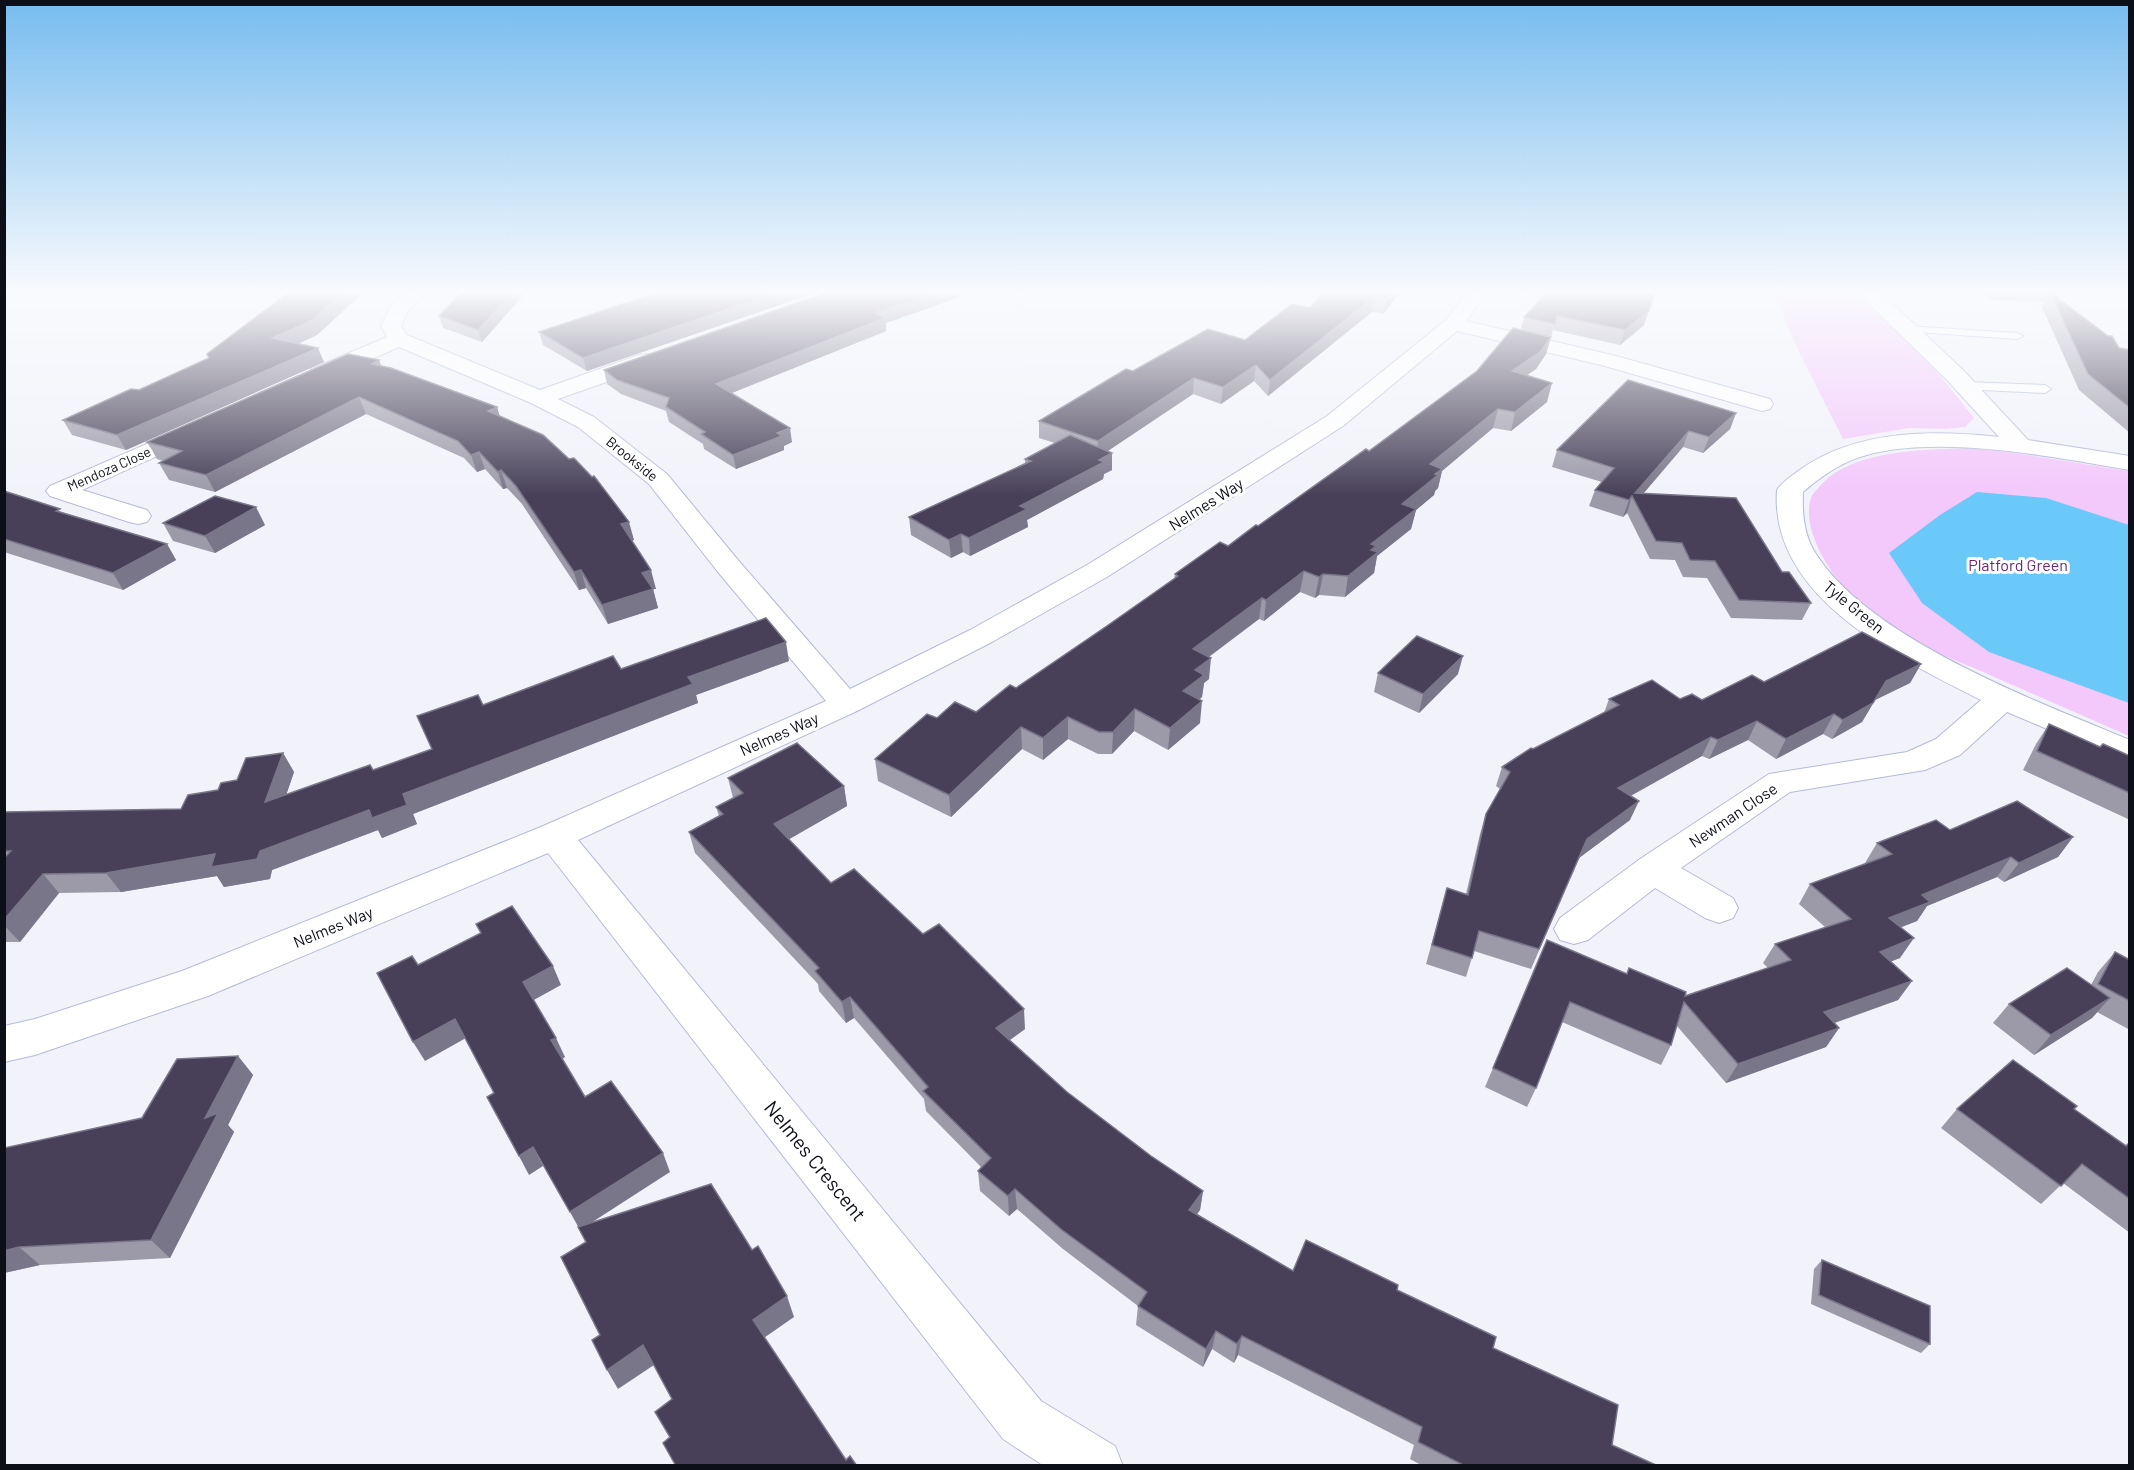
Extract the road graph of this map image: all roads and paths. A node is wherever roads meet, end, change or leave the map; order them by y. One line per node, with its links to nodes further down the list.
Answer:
1 (355, 359): 7 (street)
2 (446, 359): 10 (street, Brookside)
3 (652, 359): 10 (street)
4 (1411, 359): 17 (street, Nelmes Way)
5 (1603, 359): 11 (street)
6 (1937, 359): 8 (street)
7 (300, 383)
8 (1965, 386): 9 (lane); 13 (street)
9 (2045, 389)
10 (539, 398): 17 (street, Brookside)
11 (1761, 404)
12 (213, 422): 15 (street, Mendoza Close)
13 (2022, 447): 14 (street); 16 (street, Tyle Green)
14 (2130, 463)
15 (138, 516)
16 (2003, 698): 18 (street, Tyle Green); 20 (street, Newman Close)
17 (846, 704): 19 (street, Nelmes Way)
18 (2130, 753)
19 (554, 836): 23 (street, Nelmes Way); 24 (street, Nelmes Crescent)
20 (1653, 869): 21 (street); 22 (street, Newman Close)
21 (1719, 909)
22 (1574, 928)
23 (4, 1044)
24 (1095, 1466)

